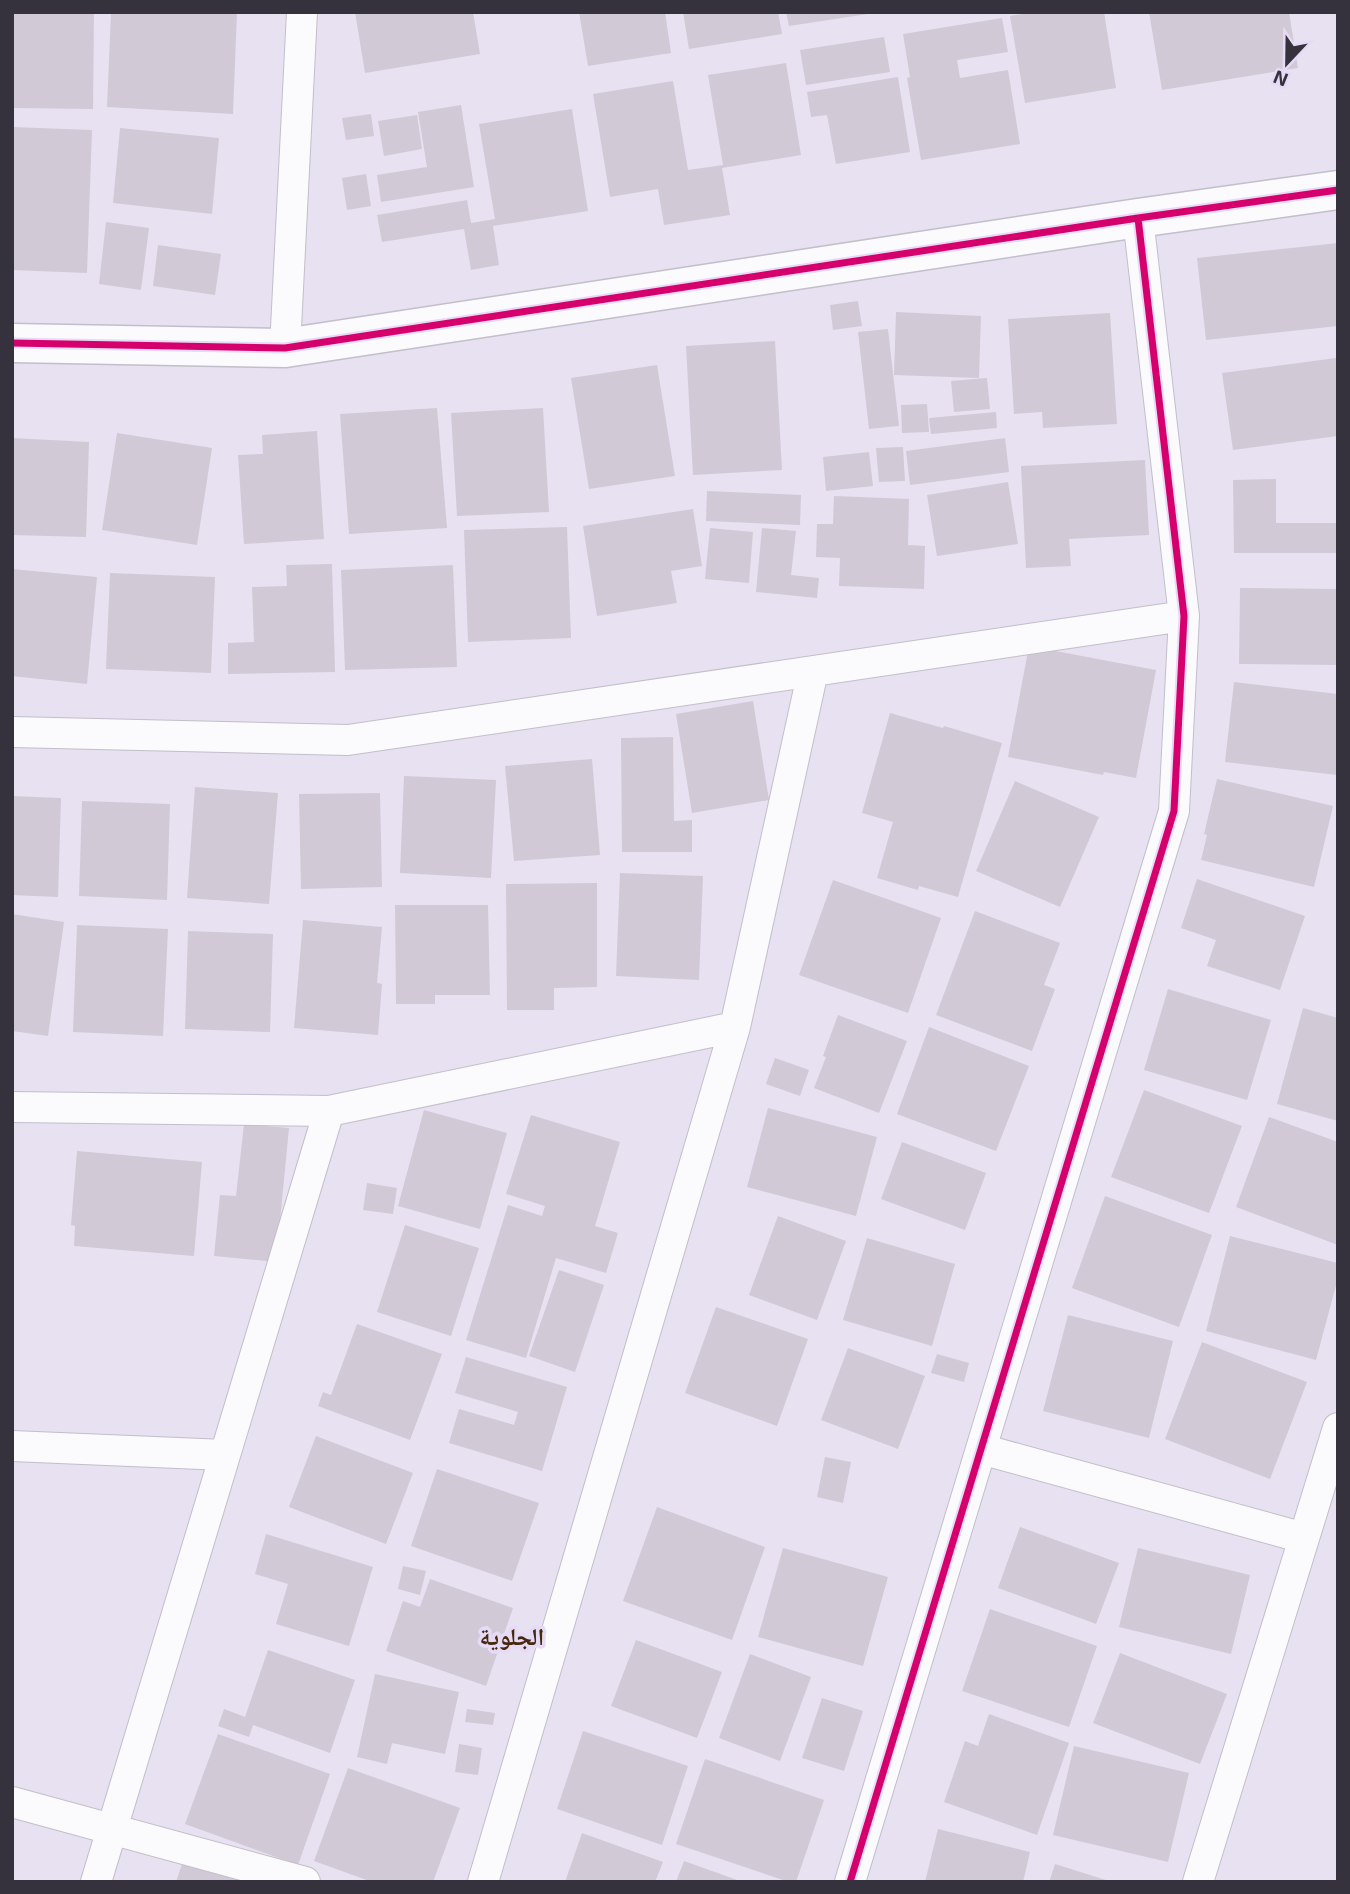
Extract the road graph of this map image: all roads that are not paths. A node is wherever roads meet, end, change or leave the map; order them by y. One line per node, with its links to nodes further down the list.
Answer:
1 (302, 12): 5 (street)
2 (1338, 190): 3 (street)
3 (1138, 218): 5 (street); 6 (street)
4 (12, 343): 5 (street)
5 (285, 348)
6 (1184, 616): 7 (street); 14 (street)
7 (813, 671): 8 (street); 9 (street)
8 (12, 732)
9 (735, 1027): 11 (street); 21 (street)
10 (12, 1107): 11 (street)
11 (329, 1111): 15 (street)
12 (1338, 1429): 16 (street)
13 (12, 1446): 15 (street)
14 (981, 1449): 16 (street); 22 (street)
15 (225, 1455): 18 (street)
16 (1304, 1538): 23 (street)
17 (12, 1802): 18 (street)
18 (111, 1829): 19 (street); 20 (street)
19 (96, 1882)
20 (305, 1882)
21 (483, 1882)
22 (850, 1882)
23 (1198, 1882)

